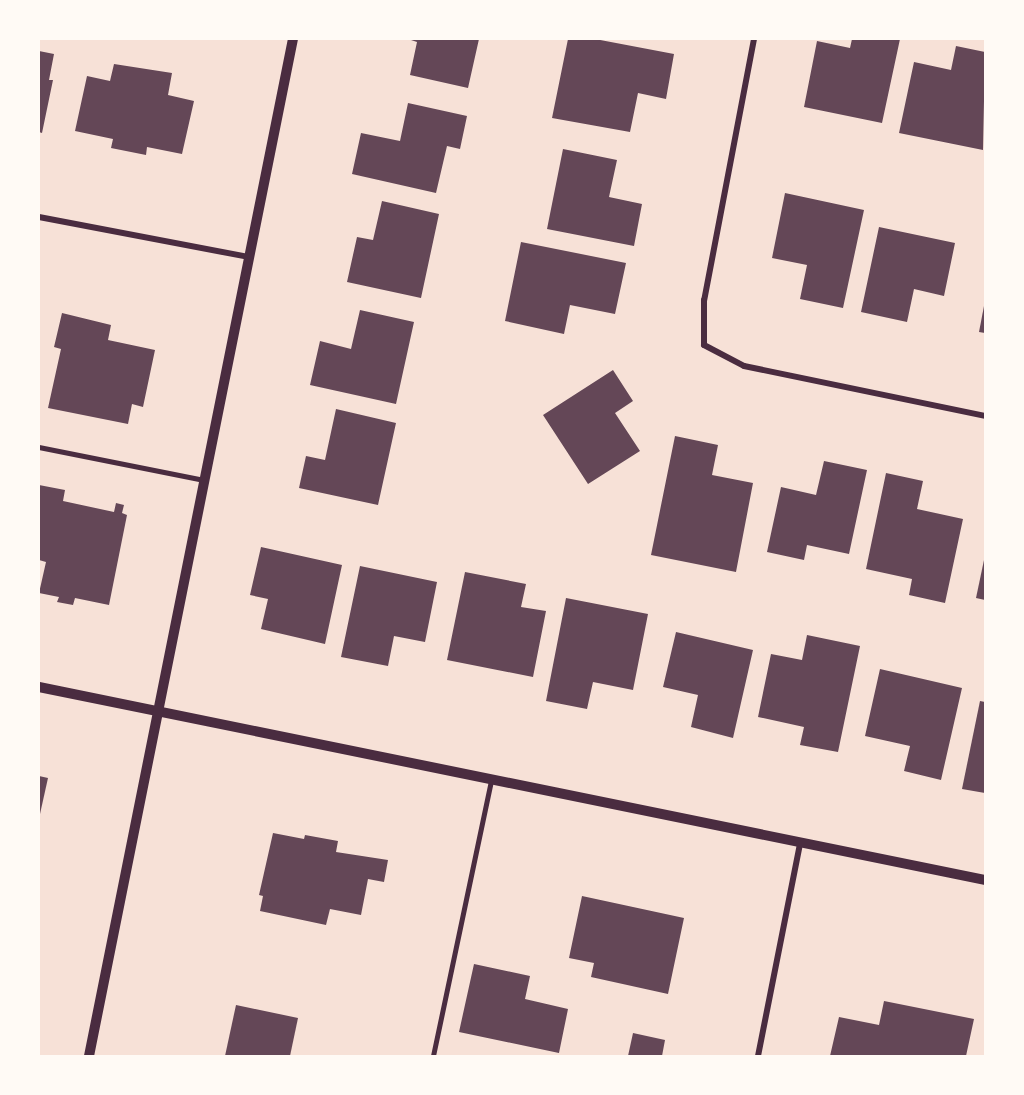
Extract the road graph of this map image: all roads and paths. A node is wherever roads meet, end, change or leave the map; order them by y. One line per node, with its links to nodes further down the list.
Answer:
1 (291, 39): 4 (street)
2 (754, 39): 5 (street)
3 (39, 217): 4 (street)
4 (248, 257): 7 (street)
5 (985, 416)
6 (39, 447): 7 (lane)
7 (204, 480): 9 (street)
8 (39, 687): 9 (street)
9 (158, 712): 10 (street); 13 (street)
10 (491, 780): 11 (street); 14 (lane)
11 (800, 843): 12 (street); 15 (street)
12 (985, 880)
13 (88, 1056)
14 (433, 1056)
15 (758, 1056)

